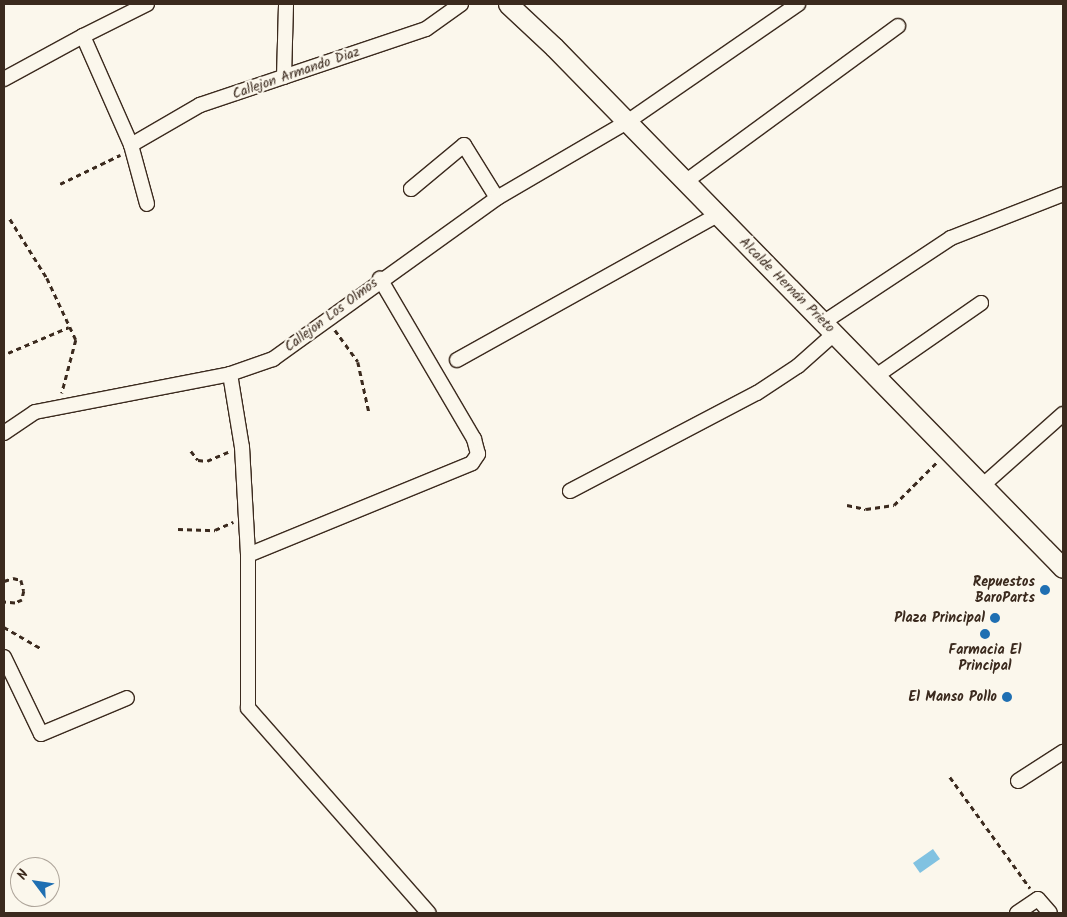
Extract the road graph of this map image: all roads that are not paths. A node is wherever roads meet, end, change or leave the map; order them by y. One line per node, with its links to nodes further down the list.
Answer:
1 (147, 4): 7 (street)
2 (286, 4): 8 (street)
3 (460, 4): 8 (street, Callejon Armando Diaz)
4 (508, 4): 10 (main road, Alcalde Hernán Prieto)
5 (798, 4): 10 (street, Callejon Los Olmos)
6 (898, 26): 12 (street)
7 (83, 36): 9 (street); 11 (street)
8 (284, 77): 11 (street, Callejon Armando Diaz)
9 (4, 79)
10 (627, 122): 12 (main road, Alcalde Hernán Prieto); 15 (street, Callejon Los Olmos)
11 (130, 142): 16 (street)
12 (685, 182): 17 (main road, Alcalde Hernán Prieto)
13 (411, 189): 15 (street)
14 (1063, 194): 20 (street)
15 (497, 198): 18 (street, Callejon Los Olmos)
16 (147, 204)
17 (718, 216): 20 (main road, Alcalde Hernán Prieto); 21 (street)
18 (380, 279): 22 (street, Callejon Los Olmos); 28 (street)
19 (981, 303): 23 (street)
20 (830, 328): 23 (main road, Alcalde Hernán Prieto); 27 (street)
21 (457, 360)
22 (230, 374): 25 (street, Callejon Los Olmos); 28 (street)
23 (876, 376): 26 (main road, Alcalde Hernán Prieto)
24 (1063, 414): 26 (street)
25 (4, 433)
26 (983, 486): 29 (main road, Alcalde Hernán Prieto)
27 (570, 491)
28 (248, 554): 34 (street)
29 (1059, 557)
30 (4, 658): 31 (street)
31 (127, 698)
32 (1063, 752): 33 (street)
33 (1018, 782)
34 (429, 913)
35 (1017, 913): 36 (street)
36 (1050, 913)

